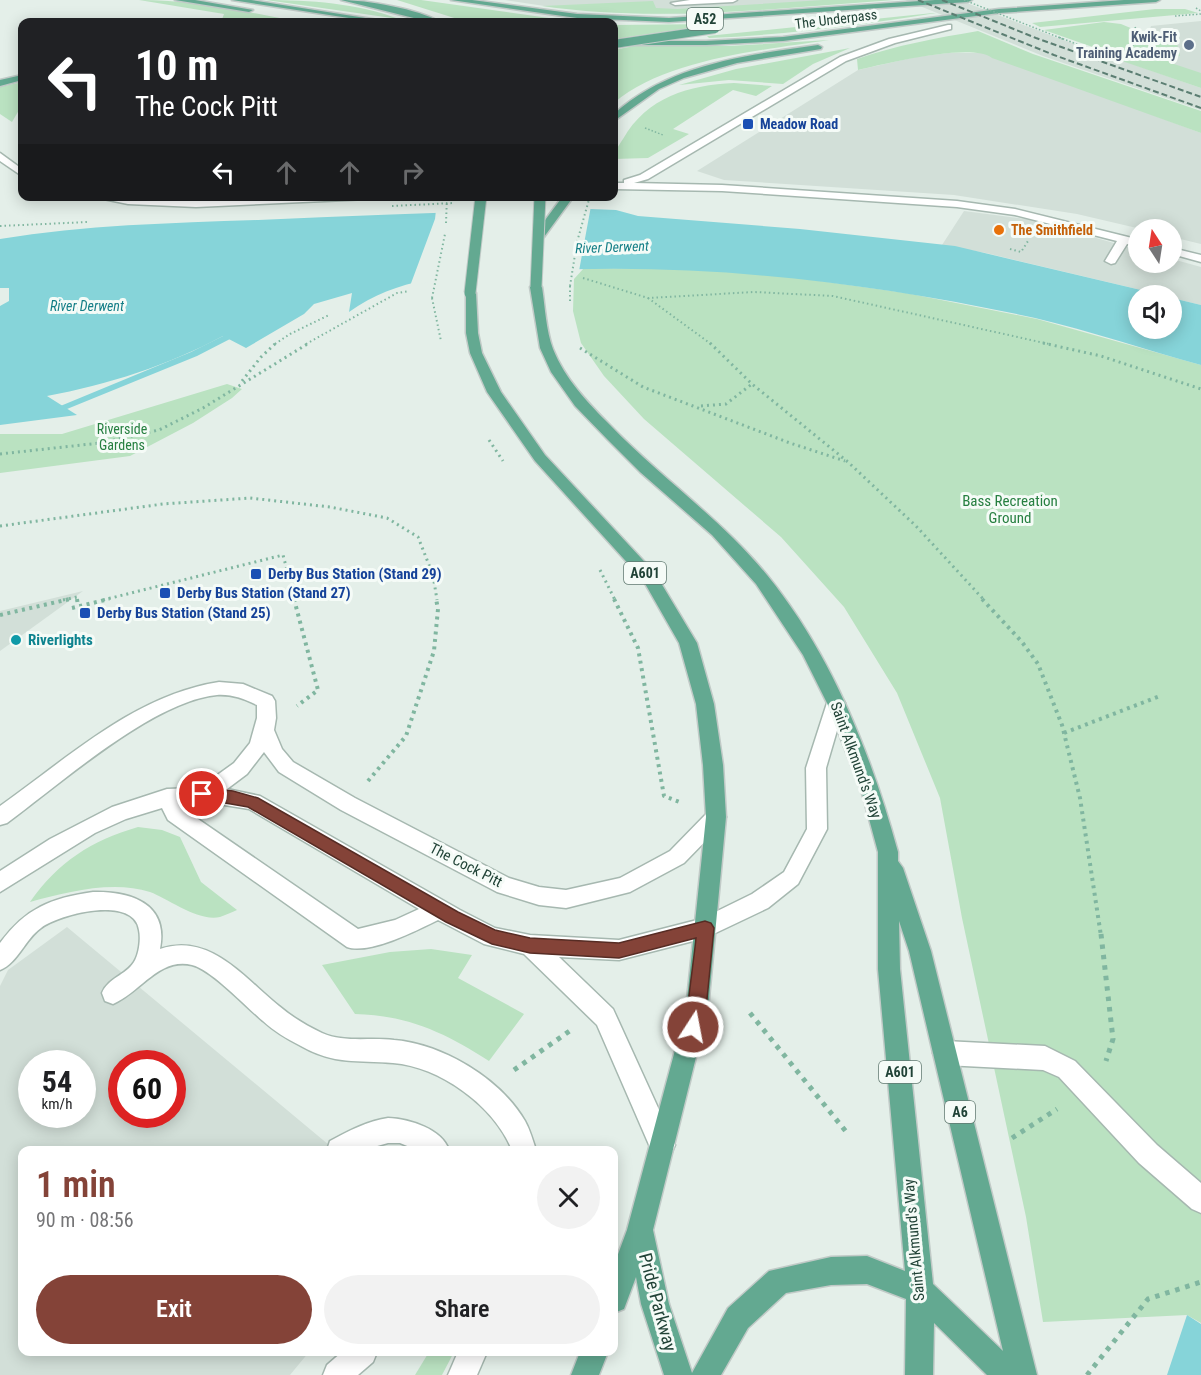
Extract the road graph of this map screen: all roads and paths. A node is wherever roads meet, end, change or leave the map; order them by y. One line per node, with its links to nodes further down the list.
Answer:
1 (179, 0): 15 (main road)
2 (236, 0): 16 (main road)
3 (345, 0): 17 (main road)
4 (455, 0): 11 (main road, A52)
5 (480, 0): 11 (main road)
6 (733, 0): 9 (street)
7 (966, 0): 12 (main road, A52); 23 (path, bridge)
8 (1156, 0): 10 (main road, A52)
9 (675, 3)
10 (1097, 4): 20 (main road); 25 (main road, The Underpass / A52)
11 (498, 5): 12 (main road, A52)
12 (913, 6): 18 (main road)
13 (1196, 8): 14 (path)
14 (1201, 10)
15 (296, 18)
16 (360, 18)
17 (423, 18)
18 (795, 21)
19 (1131, 24): 23 (path)
20 (956, 26): 22 (main road); 34 (street)
21 (720, 29): 24 (main road, bridge)
22 (874, 38)
23 (1063, 39)
24 (618, 43)
25 (618, 44)
26 (828, 45): 29 (main road)
27 (18, 79): 28 (main road)
28 (0, 83)
29 (618, 115)
30 (645, 128): 31 (path)
31 (660, 134)
32 (0, 156): 33 (street)
33 (18, 170)
34 (666, 173): 35 (street); 36 (street); 38 (street)
35 (618, 177)
36 (618, 184)
37 (618, 185): 38 (street)
38 (722, 188): 47 (street)
39 (129, 201): 40 (street)
40 (179, 201)
41 (447, 201): 58 (path, bridge)
42 (480, 201): 80 (main road, A601, bridge)
43 (540, 201): 46 (main road, A601, bridge)
44 (565, 201): 46 (main road)
45 (588, 201): 55 (path, bridge)
46 (540, 235): 73 (main road, Saint Alkmund's Way / A601, bridge)
47 (1124, 239): 48 (street); 51 (street)
48 (1128, 240)
49 (1182, 254): 50 (street)
50 (1201, 259)
51 (1111, 261)
52 (584, 278): 54 (path)
53 (409, 291): 60 (path)
54 (648, 298): 59 (path); 61 (path)
55 (570, 306)
56 (329, 315): 60 (path)
57 (576, 339): 62 (path)
58 (444, 347)
59 (752, 384): 62 (path); 65 (path)
60 (240, 385): 64 (path)
61 (1201, 388)
62 (694, 406): 65 (path)
63 (485, 432): 66 (path)
64 (0, 454)
65 (848, 462): 75 (path)
66 (511, 469)
67 (0, 526): 76 (path)
68 (599, 568): 80 (path)
69 (78, 606): 70 (path); 71 (path); 74 (path)
70 (72, 608)
71 (0, 615)
72 (1160, 696): 75 (path)
73 (836, 703): 81 (main road, Saint Alkmund's Way / A601); 84 (street, The Cock Pitt)
74 (265, 731): 77 (street, The Cock Pitt); 79 (street, The Cock Pitt); 80 (street, The Cock Pitt)
75 (1064, 733): 93 (path)
76 (406, 736)
77 (202, 794): 78 (street, The Cock Pitt); 83 (street, The Cock Pitt)
78 (167, 797): 82 (street, The Cock Pitt); 83 (street)
79 (0, 817)
80 (716, 817): 84 (main road, A601)
81 (888, 852): 91 (main road, A6); 104 (main road, Saint Alkmund's Way / A601)
82 (0, 883)
83 (440, 909): 85 (street, The Cock Pitt)
84 (705, 928): 85 (street, The Cock Pitt); 96 (main road, A601)
85 (530, 945): 96 (street, The Cock Pitt)
86 (0, 960): 87 (street)
87 (143, 969): 88 (street); 99 (street)
88 (113, 993)
89 (750, 1013): 94 (path)
90 (577, 1026): 92 (path)
91 (945, 1053): 93 (street); 115 (main road, A6)
92 (511, 1072)
93 (1087, 1089): 95 (path); 100 (street)
94 (848, 1134)
95 (1012, 1138)
96 (662, 1145): 101 (main road, A601)
97 (346, 1146): 98 (street)
98 (431, 1146)
99 (523, 1146)
100 (1201, 1200)
101 (640, 1230): 103 (main road, A601); 111 (main road, Pride Parkway)
102 (1201, 1282): 116 (path)
103 (618, 1288)
104 (920, 1291): 112 (main road); 113 (main road, Saint Alkmund's Way / A601); 114 (main road)
105 (358, 1356): 108 (street)
106 (471, 1356): 109 (street)
107 (592, 1356): 110 (main road)
108 (337, 1375)
109 (462, 1375)
110 (585, 1375)
111 (678, 1375)
112 (705, 1375)
113 (919, 1375)
114 (1008, 1375)
115 (1023, 1375)
116 (1087, 1375)

